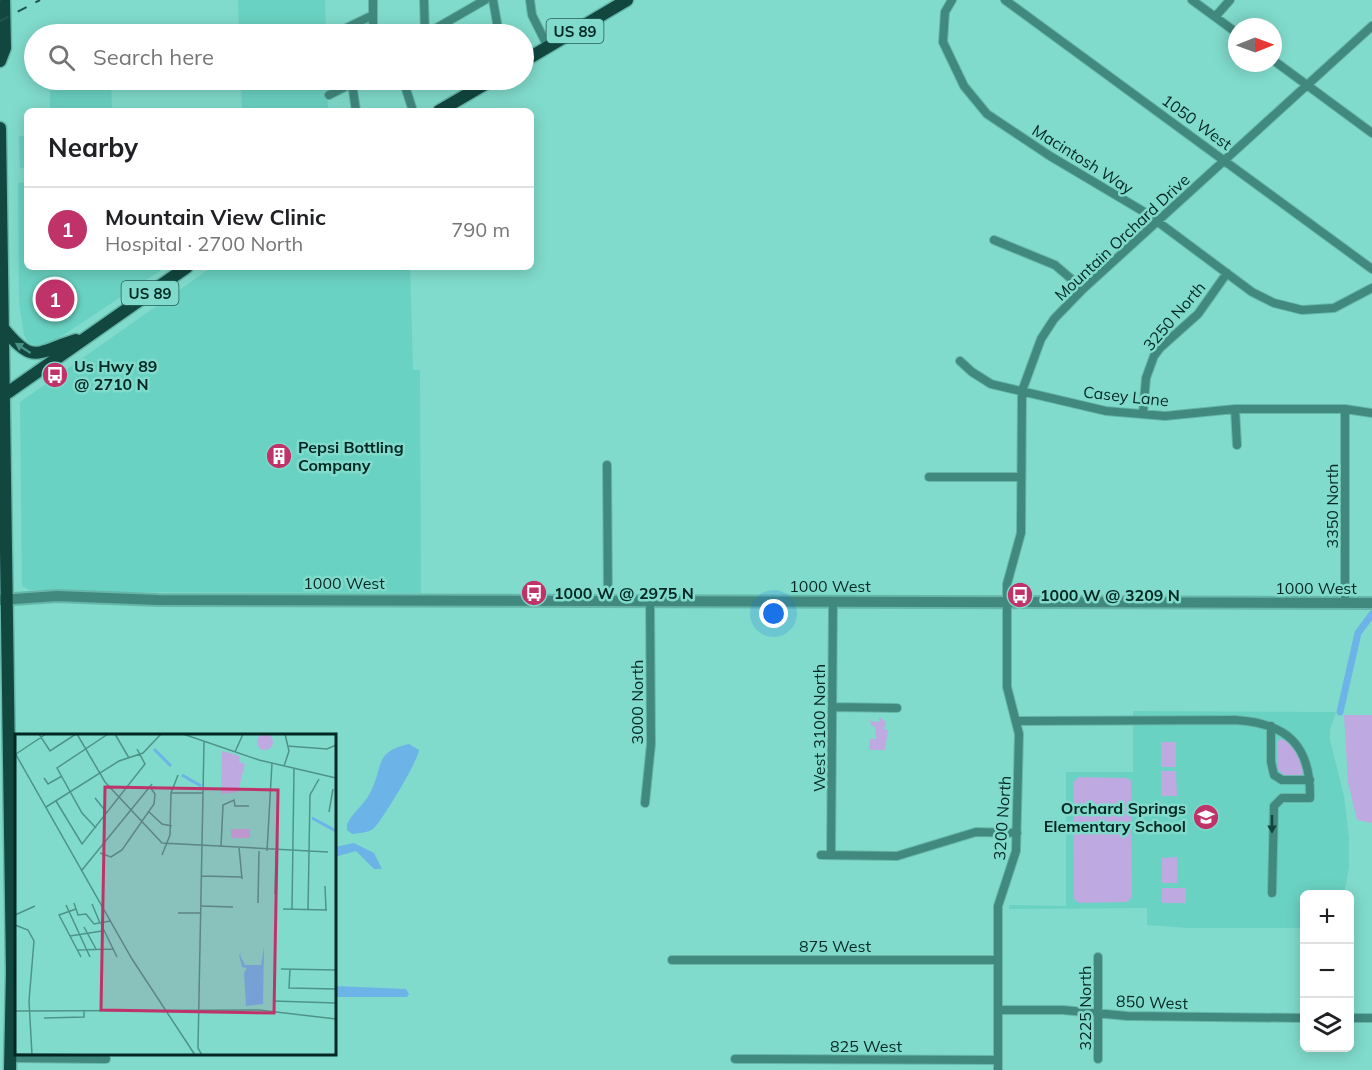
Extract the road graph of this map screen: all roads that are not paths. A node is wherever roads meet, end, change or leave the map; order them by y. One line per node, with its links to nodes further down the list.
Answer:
1 (4, 0): 23 (main road)
2 (373, 0): 12 (street)
3 (424, 0): 16 (street)
4 (484, 0): 17 (street)
5 (494, 0): 18 (street)
6 (530, 0): 21 (street)
7 (627, 0): 21 (main road, US 89)
8 (952, 0): 37 (street, Macintosh Way)
9 (1005, 0): 36 (street, 1050 West)
10 (1192, 0): 13 (street)
11 (1230, 0): 13 (street)
12 (373, 15): 14 (street); 15 (street)
13 (1215, 17): 19 (street)
14 (355, 24)
15 (373, 24)
16 (425, 24)
17 (446, 24)
18 (498, 24)
19 (1228, 26)
20 (1372, 26): 25 (street, Mountain Orchard Drive)
21 (548, 47): 22 (main road, US 89)
22 (534, 55)
23 (0, 61)
24 (1282, 67): 25 (street)
25 (1307, 85): 35 (street); 36 (street, Mountain Orchard Drive)
26 (338, 90): 30 (street)
27 (355, 90): 31 (street)
28 (406, 90): 32 (street)
29 (475, 90): 33 (main road)
30 (329, 95)
31 (356, 108)
32 (411, 108)
33 (444, 108)
34 (0, 129): 44 (main road)
35 (1372, 133)
36 (1226, 160): 37 (street, Mountain Orchard Drive); 39 (street, 1050 West)
37 (1158, 222): 41 (street, Macintosh Way); 43 (street, Mountain Orchard Drive)
38 (994, 240): 43 (street)
39 (1372, 269)
40 (183, 270): 45 (main road, US 89)
41 (1227, 273): 42 (street, Macintosh Way); 52 (street, 3250 North)
42 (1372, 288)
43 (1083, 289): 47 (street, Mountain Orchard Drive)
44 (3, 328): 45 (main road, one-way to 44); 48 (main road)
45 (89, 336): 48 (main road, US 89)
46 (960, 361): 47 (street, Casey Lane)
47 (1022, 391): 52 (street, Casey Lane); 57 (street, Mountain Orchard Drive)
48 (2, 397): 55 (main road)
49 (1235, 409): 50 (street, Casey Lane); 52 (street, Casey Lane); 53 (street)
50 (1345, 409): 51 (street, Casey Lane); 63 (street, 3350 North)
51 (1372, 413)
52 (1143, 414)
53 (1237, 445)
54 (607, 465): 59 (street)
55 (3, 468): 58 (main road)
56 (929, 477): 57 (street)
57 (1021, 477): 62 (street, Mountain Orchard Drive)
58 (4, 599): 59 (street, 1000 West); 88 (main road)
59 (608, 600): 60 (street, 1000 West)
60 (650, 600): 61 (street, 1000 West); 70 (street, 3000 North)
61 (832, 601): 62 (street, 1000 West); 65 (street, West 3100 North)
62 (1007, 603): 63 (street, 1000 West); 67 (street, 3200 North)
63 (1345, 603): 64 (street, 1000 West)
64 (1372, 603)
65 (832, 707): 66 (street); 73 (street, West 3100 North)
66 (897, 708)
67 (1018, 721): 68 (street); 71 (street, 3200 North)
68 (1271, 726): 69 (street); 69 (street)
69 (1310, 780): 74 (street, one-way to 74)
70 (645, 803)
71 (1017, 832): 73 (street); 77 (street, 3200 North)
72 (821, 855): 73 (street)
73 (831, 855)
74 (1272, 893)
75 (1098, 957): 79 (street, 3225 North)
76 (672, 960): 77 (street, 875 West)
77 (998, 960): 78 (street, 3200 North)
78 (998, 1010): 79 (street, 850 West); 87 (street, 3200 North)
79 (1098, 1012): 80 (street, 850 West); 86 (street, 3225 North)
80 (1300, 1018)
81 (1354, 1018): 82 (street)
82 (1372, 1018)
83 (70, 1059): 84 (street); 88 (street); 89 (street)
84 (106, 1059)
85 (735, 1059): 87 (street, 825 West)
86 (1098, 1059)
87 (998, 1060): 90 (street, 3200 North)
88 (11, 1064)
89 (70, 1070)
90 (998, 1070)

